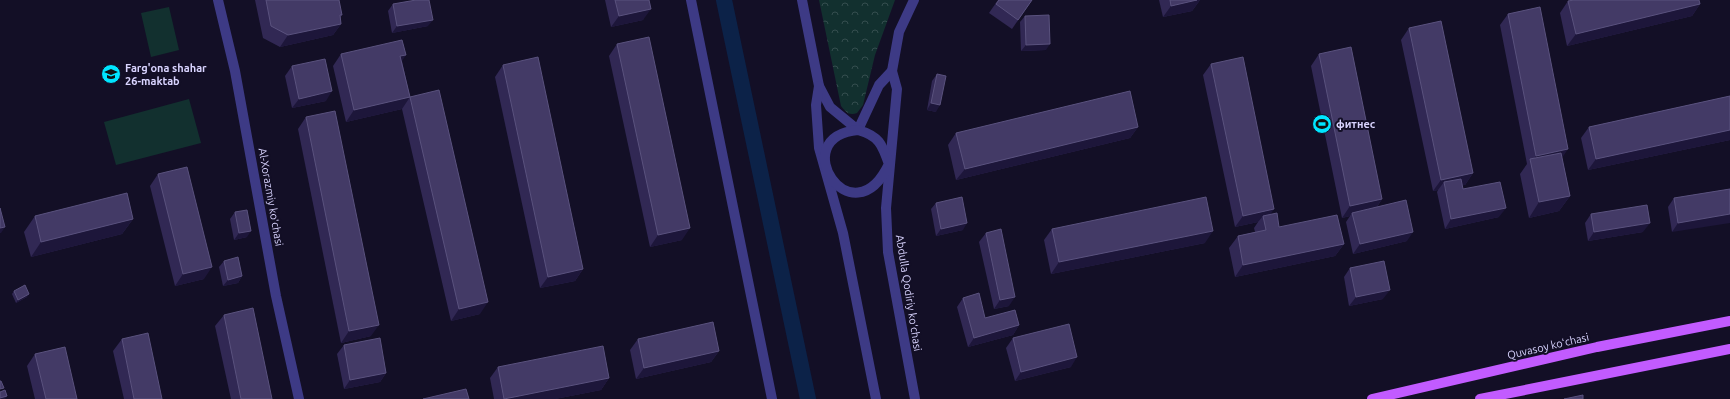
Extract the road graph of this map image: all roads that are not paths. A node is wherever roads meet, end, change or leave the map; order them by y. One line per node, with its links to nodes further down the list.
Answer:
1 (218, 0): 12 (street, Al-Xorazmiy koʻchasi)
2 (691, 0): 13 (street)
3 (802, 0): 6 (street)
4 (914, 0): 5 (street, Abdulla Qodiriy koʻchasi)
5 (892, 71): 7 (street); 8 (street, Abdulla Qodiriy koʻchasi)
6 (819, 86): 7 (street); 9 (street)
7 (858, 130): 8 (street); 9 (street)
8 (889, 164): 9 (street); 15 (street, Abdulla Qodiriy koʻchasi)
9 (827, 172): 14 (street)
10 (1730, 321): 16 (main road, Quvasoy koʻchasi)
11 (1730, 349): 17 (main road)
12 (299, 399)
13 (772, 399)
14 (876, 399)
15 (915, 399)
16 (1372, 399)
17 (1480, 399)

